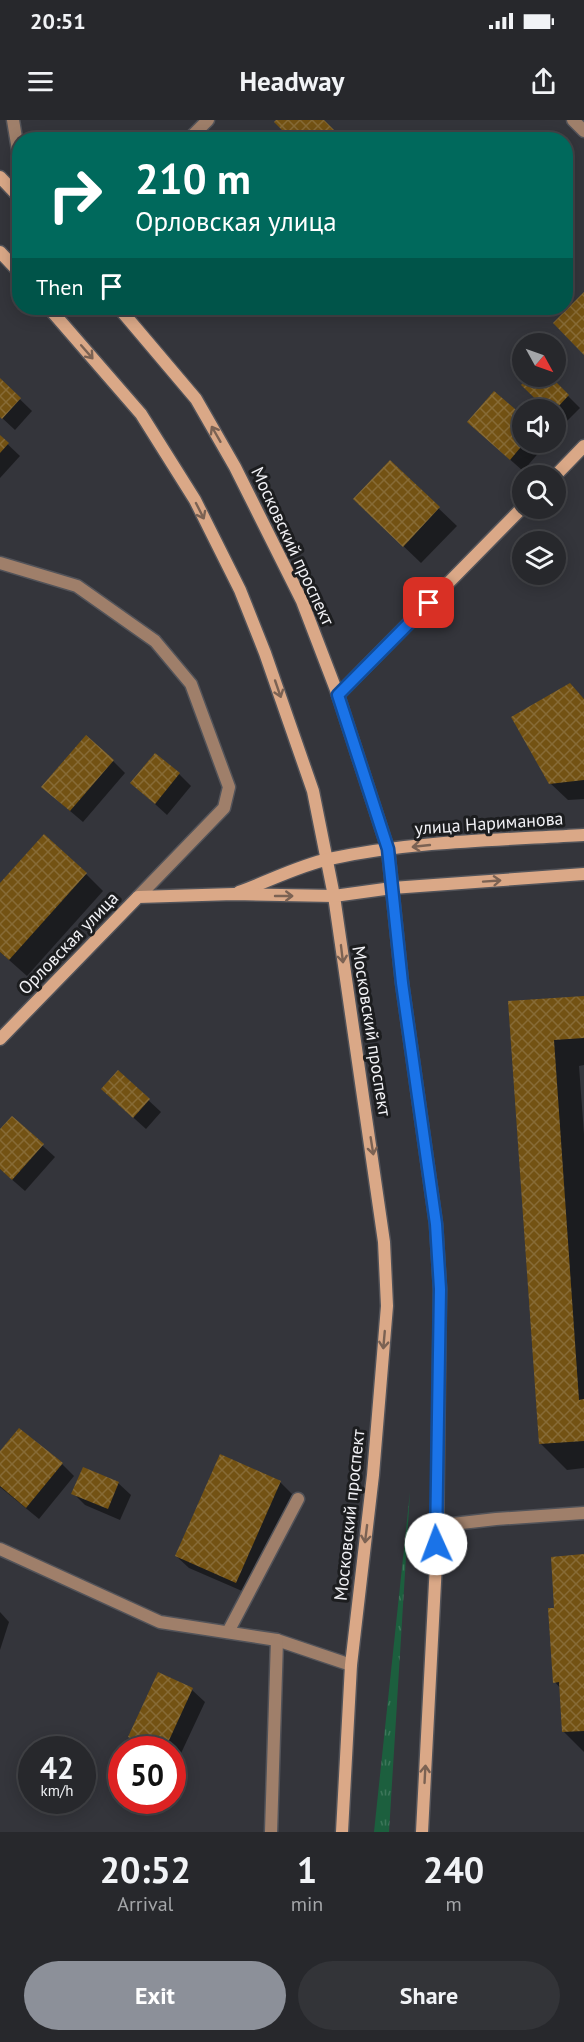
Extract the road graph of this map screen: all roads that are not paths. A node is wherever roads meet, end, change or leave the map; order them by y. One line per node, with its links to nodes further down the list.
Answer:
1 (208, 120): 4 (street)
2 (573, 120): 3 (street)
3 (584, 131)
4 (196, 132)
5 (0, 177): 6 (main road)
6 (12, 190)
7 (0, 252): 8 (main road)
8 (12, 265)
9 (55, 315): 18 (main road, Московский проспект, one-way to 18)
10 (125, 315): 15 (main road, Московский проспект, one-way to 10)
11 (584, 446): 12 (main road)
12 (566, 465)
13 (512, 518): 15 (main road)
14 (0, 563): 23 (street)
15 (338, 695): 17 (main road, Московский проспект)
16 (584, 835): 17 (main road, улица Нариманова, one-way to 17)
17 (388, 849): 18 (main road, улица Нариманова); 20 (main road, Московский проспект)
18 (326, 860): 21 (main road, улица Нариманова); 22 (main road, Московский проспект)
19 (584, 874): 20 (main road, one-way to 19)
20 (392, 888): 22 (main road); 27 (main road, Московский проспект)
21 (234, 894): 22 (main road, one-way to 22); 23 (main road)
22 (334, 896): 31 (main road, Московский проспект, one-way to 31)
23 (138, 897): 24 (main road, Орловская улица)
24 (0, 1039)
25 (298, 1499): 29 (street)
26 (584, 1513): 27 (street)
27 (435, 1526): 34 (main road, Московский проспект, one-way to 27)
28 (0, 1549): 29 (street)
29 (228, 1632): 30 (street)
30 (277, 1640): 31 (street); 32 (street)
31 (351, 1665): 33 (main road, Московский проспект)
32 (271, 1832)
33 (342, 1832)
34 (423, 1832)

